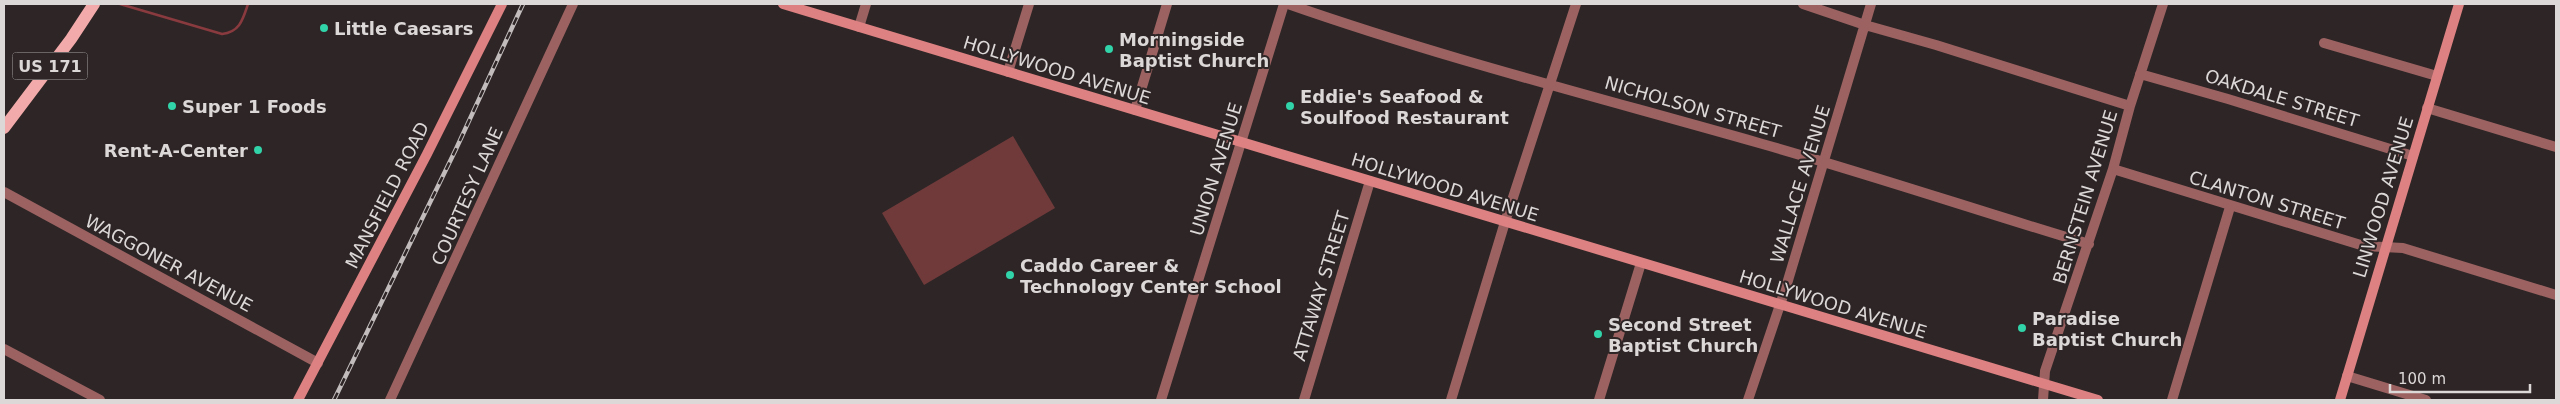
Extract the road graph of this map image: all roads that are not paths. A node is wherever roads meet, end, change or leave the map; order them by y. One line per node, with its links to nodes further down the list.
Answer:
1 (94, 4): 24 (main road, US 171)
2 (502, 4): 40 (main road, MANSFIELD ROAD)
3 (573, 4): 45 (street, COURTESY LANE)
4 (782, 4): 15 (main road, HOLLYWOOD AVENUE)
5 (866, 4): 15 (street)
6 (1029, 4): 17 (street)
7 (1167, 4): 23 (street)
8 (1286, 4): 20 (street, NICHOLSON STREET); 25 (street, UNION AVENUE)
9 (1576, 4): 20 (street)
10 (1803, 4): 14 (street)
11 (1871, 4): 14 (street, WALLACE AVENUE)
12 (2163, 4): 18 (street, BERNSTEIN AVENUE)
13 (2459, 4): 19 (main road, LINWOOD AVENUE)
14 (1865, 25): 21 (street); 28 (street, WALLACE AVENUE)
15 (859, 27): 17 (main road, HOLLYWOOD AVENUE)
16 (2324, 43): 19 (street)
17 (1008, 72): 23 (main road, HOLLYWOOD AVENUE)
18 (2140, 74): 21 (street, BERNSTEIN AVENUE); 27 (street, OAKDALE STREET)
19 (2437, 76): 22 (main road, LINWOOD AVENUE)
20 (1552, 84): 28 (street, NICHOLSON STREET); 33 (street)
21 (2130, 106): 29 (street, BERNSTEIN AVENUE)
22 (2427, 108): 26 (street); 27 (main road, LINWOOD AVENUE)
23 (1135, 110): 25 (main road, HOLLYWOOD AVENUE)
24 (4, 128)
25 (1241, 142): 30 (main road, HOLLYWOOD AVENUE); 46 (street, UNION AVENUE)
26 (2556, 147)
27 (2413, 156): 35 (main road, LINWOOD AVENUE)
28 (1823, 164): 34 (street, NICHOLSON STREET); 38 (street, WALLACE AVENUE)
29 (2113, 169): 32 (street, CLANTON STREET); 34 (street, BERNSTEIN AVENUE)
30 (1370, 181): 33 (main road, HOLLYWOOD AVENUE); 47 (street, ATTAWAY STREET)
31 (4, 192): 40 (street, WAGGONER AVENUE)
32 (2230, 207): 35 (street, CLANTON STREET); 53 (street)
33 (1505, 222): 36 (main road, HOLLYWOOD AVENUE); 48 (street)
34 (2089, 244): 42 (street, BERNSTEIN AVENUE)
35 (2384, 248): 37 (street, CLANTON STREET); 41 (main road, LINWOOD AVENUE)
36 (1641, 262): 38 (main road, HOLLYWOOD AVENUE); 49 (street)
37 (2556, 295)
38 (1780, 304): 42 (main road, HOLLYWOOD AVENUE); 50 (street, WALLACE AVENUE)
39 (4, 349): 43 (street)
40 (318, 363): 44 (main road, MANSFIELD ROAD)
41 (2347, 376): 54 (main road, LINWOOD AVENUE); 55 (street)
42 (2043, 384): 51 (street, BERNSTEIN AVENUE); 52 (main road, HOLLYWOOD AVENUE)
43 (100, 400)
44 (298, 400)
45 (390, 400)
46 (1161, 400)
47 (1304, 400)
48 (1451, 400)
49 (1599, 400)
50 (1748, 400)
51 (2043, 400)
52 (2098, 400)
53 (2172, 400)
54 (2340, 400)
55 (2426, 400)

